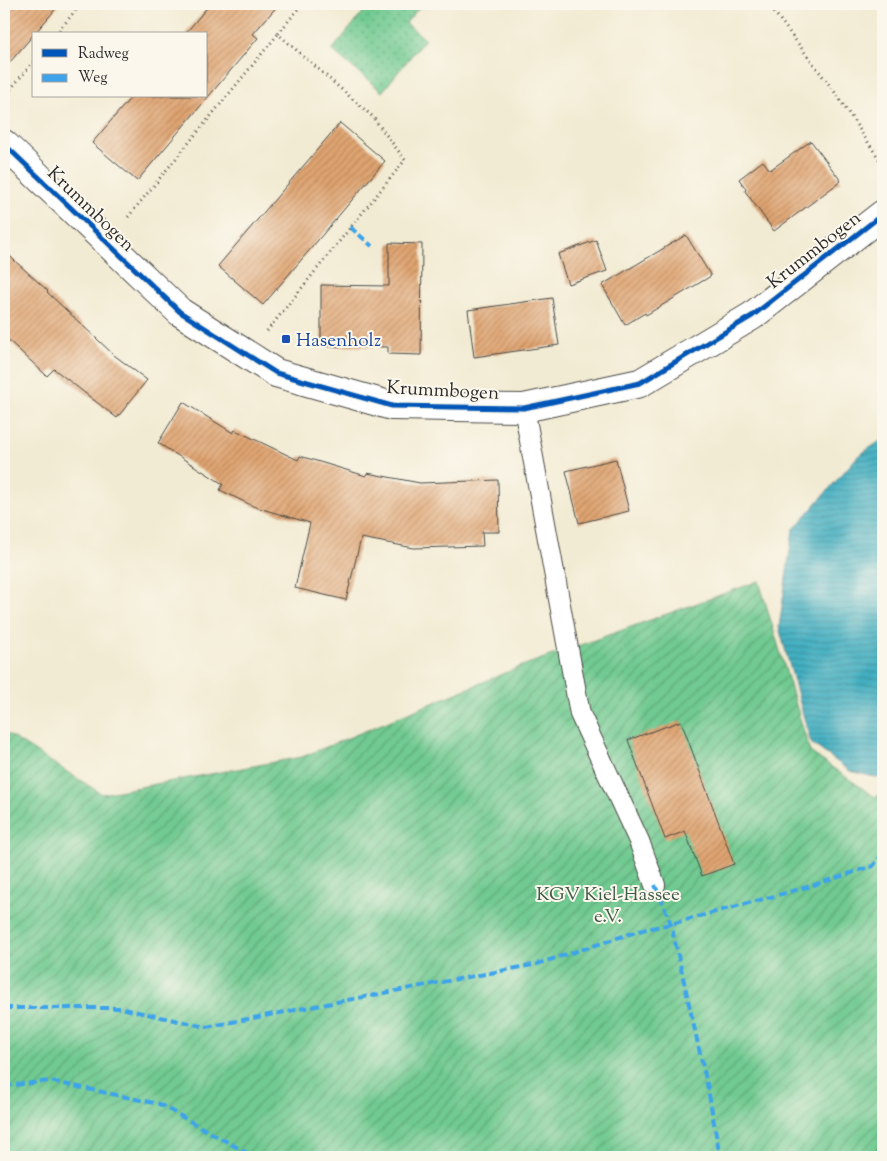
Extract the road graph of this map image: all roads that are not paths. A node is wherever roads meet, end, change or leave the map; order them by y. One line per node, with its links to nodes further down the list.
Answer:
1 (4, 144): 3 (street, Krummbogen)
2 (883, 214): 3 (street, Krummbogen)
3 (524, 408): 4 (lane)
4 (655, 885)

